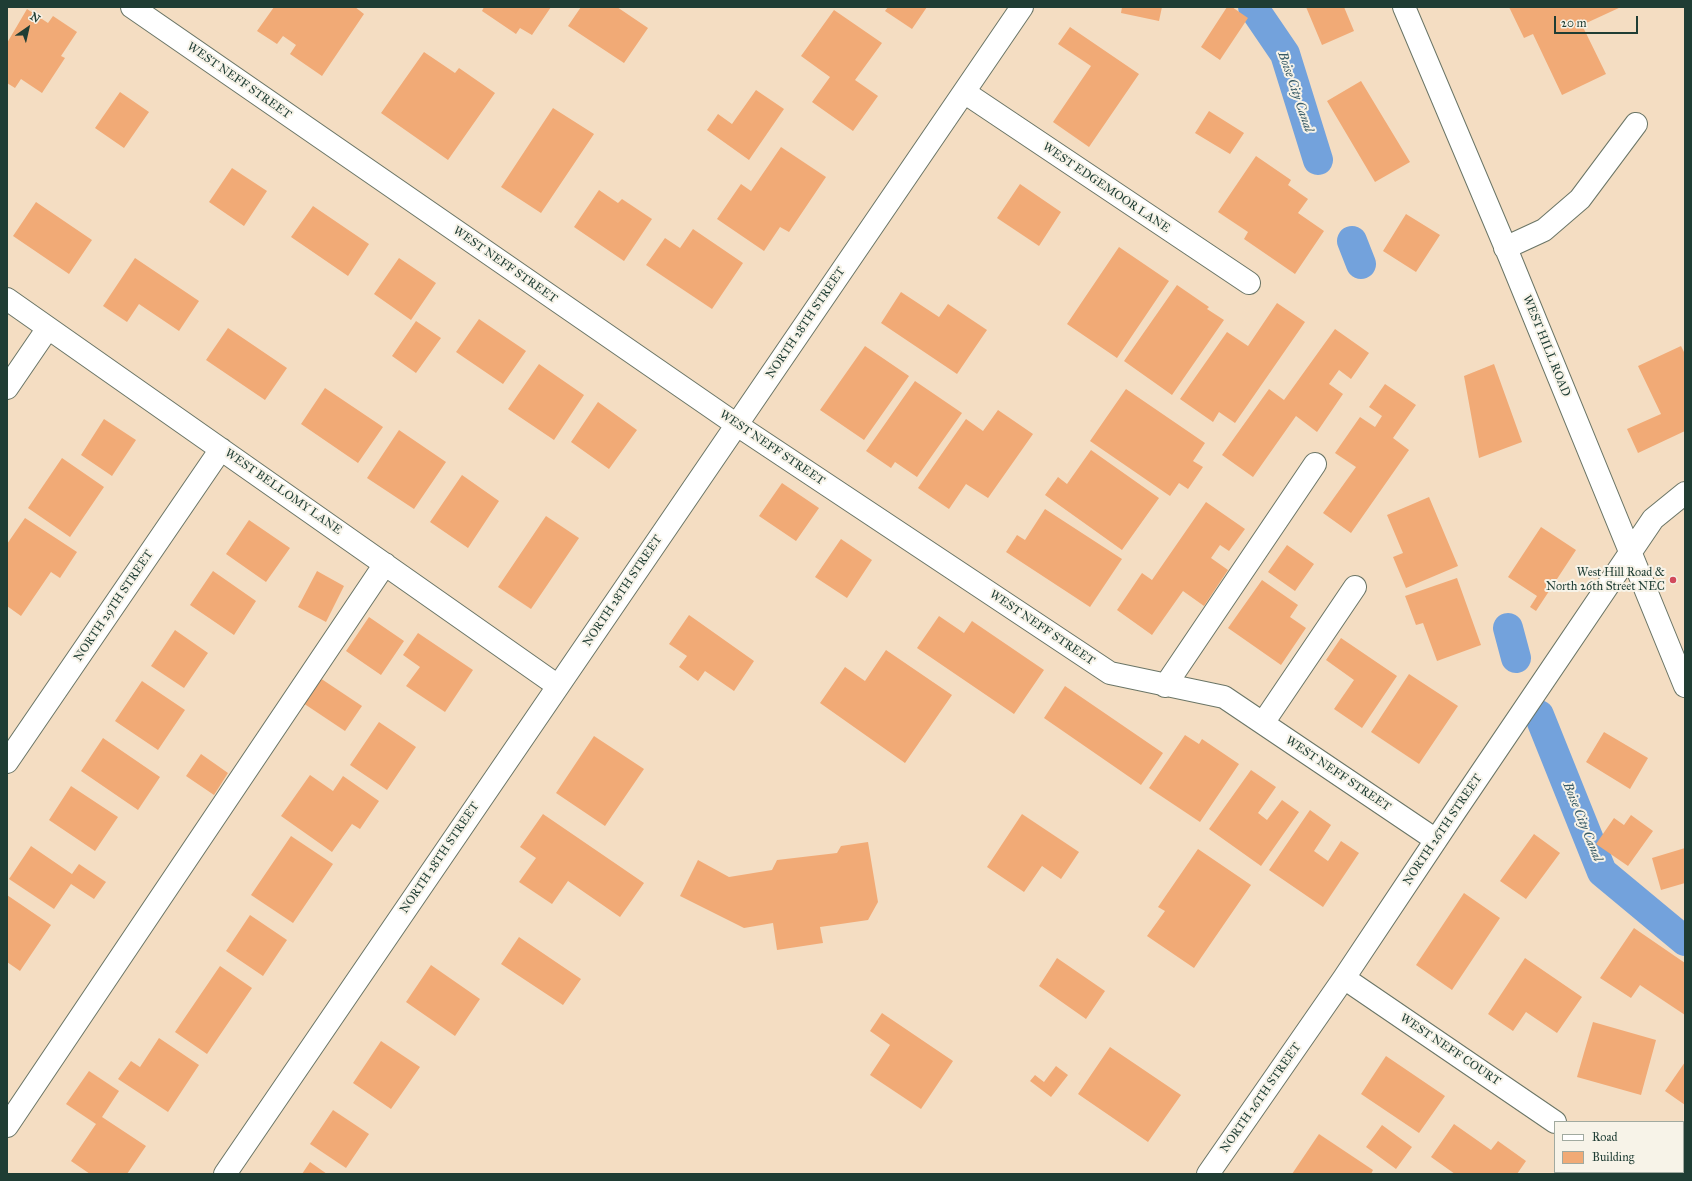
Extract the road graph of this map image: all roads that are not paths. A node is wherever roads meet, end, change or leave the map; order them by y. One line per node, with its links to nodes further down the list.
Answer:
1 (132, 7): 11 (street, WEST NEFF STREET)
2 (1022, 7): 4 (street, NORTH 28TH STREET)
3 (1404, 7): 6 (street, WEST HILL ROAD)
4 (964, 92): 7 (street, WEST EDGEMOOR LANE); 11 (street, NORTH 28TH STREET)
5 (1636, 124): 6 (street)
6 (1506, 248): 15 (street, WEST HILL ROAD)
7 (1249, 283)
8 (7, 299): 9 (street, WEST BELLOMY LANE)
9 (48, 328): 10 (street); 12 (street, WEST BELLOMY LANE)
10 (7, 388)
11 (737, 424): 18 (street, NORTH 28TH STREET); 19 (street, WEST NEFF STREET)
12 (221, 449): 16 (street, WEST BELLOMY LANE); 22 (street, NORTH 29TH STREET)
13 (1315, 464): 19 (street)
14 (1685, 493): 15 (street, NORTH 26TH STREET)
15 (1631, 552): 20 (street, WEST HILL ROAD); 23 (street, NORTH 26TH STREET)
16 (385, 564): 18 (street, WEST BELLOMY LANE); 26 (street)
17 (1355, 587): 21 (street)
18 (558, 686): 27 (street, NORTH 28TH STREET)
19 (1165, 686): 21 (street, WEST NEFF STREET)
20 (1685, 686)
21 (1263, 723): 23 (street, WEST NEFF STREET)
22 (7, 762)
23 (1436, 840): 24 (street, NORTH 26TH STREET)
24 (1344, 978): 25 (street, WEST NEFF COURT); 28 (street, NORTH 26TH STREET)
25 (1554, 1121)
26 (7, 1126)
27 (225, 1174)
28 (1208, 1174)

